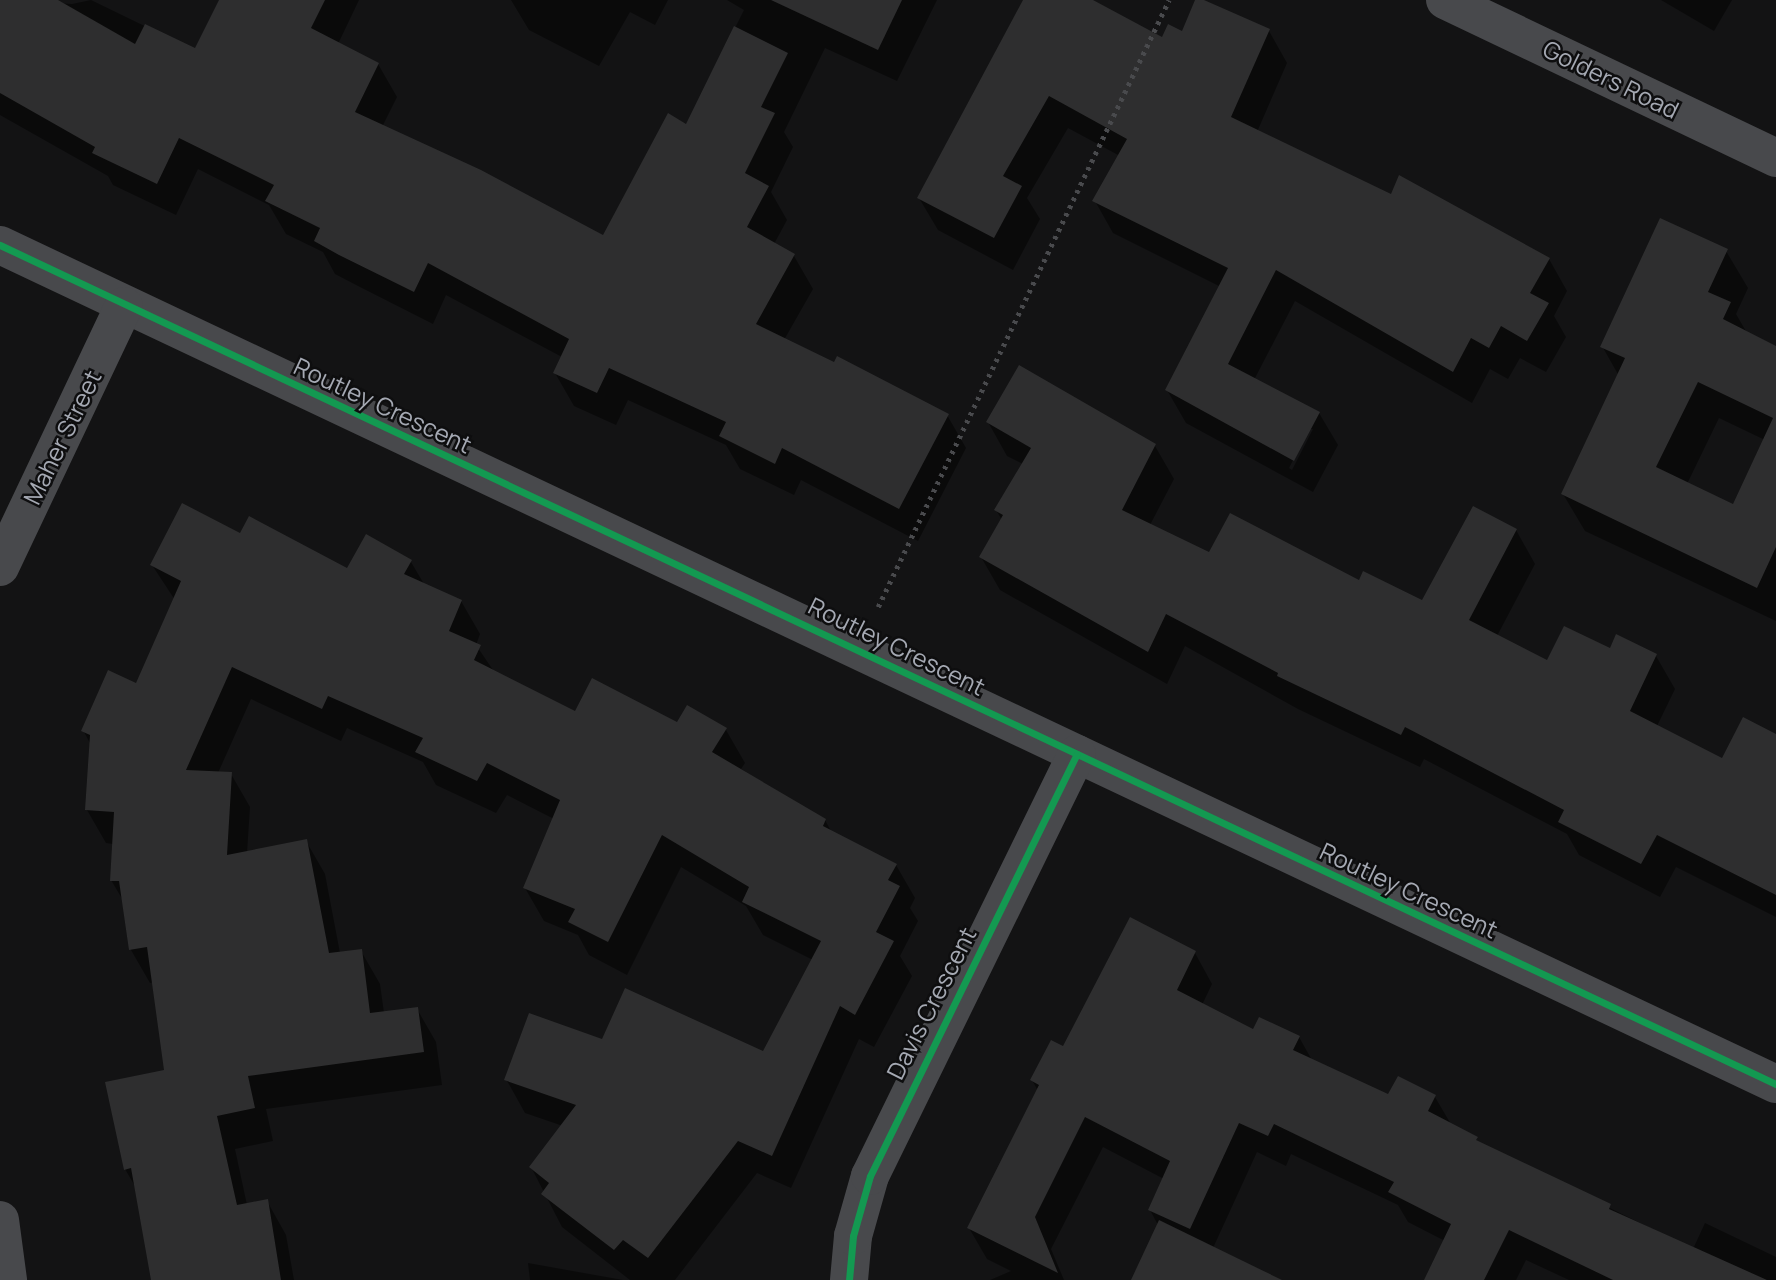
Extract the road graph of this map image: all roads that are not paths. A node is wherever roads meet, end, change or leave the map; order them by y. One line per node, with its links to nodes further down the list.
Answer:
1 (1445, 0): 2 (street, Golders Road)
2 (1776, 158)
3 (0, 245): 4 (street, Routley Crescent)
4 (124, 306): 5 (street, Maher Street); 6 (street, Routley Crescent)
5 (0, 567)
6 (1077, 754): 7 (street, Routley Crescent); 10 (street, Davis Crescent)
7 (1776, 1084)
8 (0, 1220): 9 (street)
9 (8, 1280)
10 (849, 1280)

